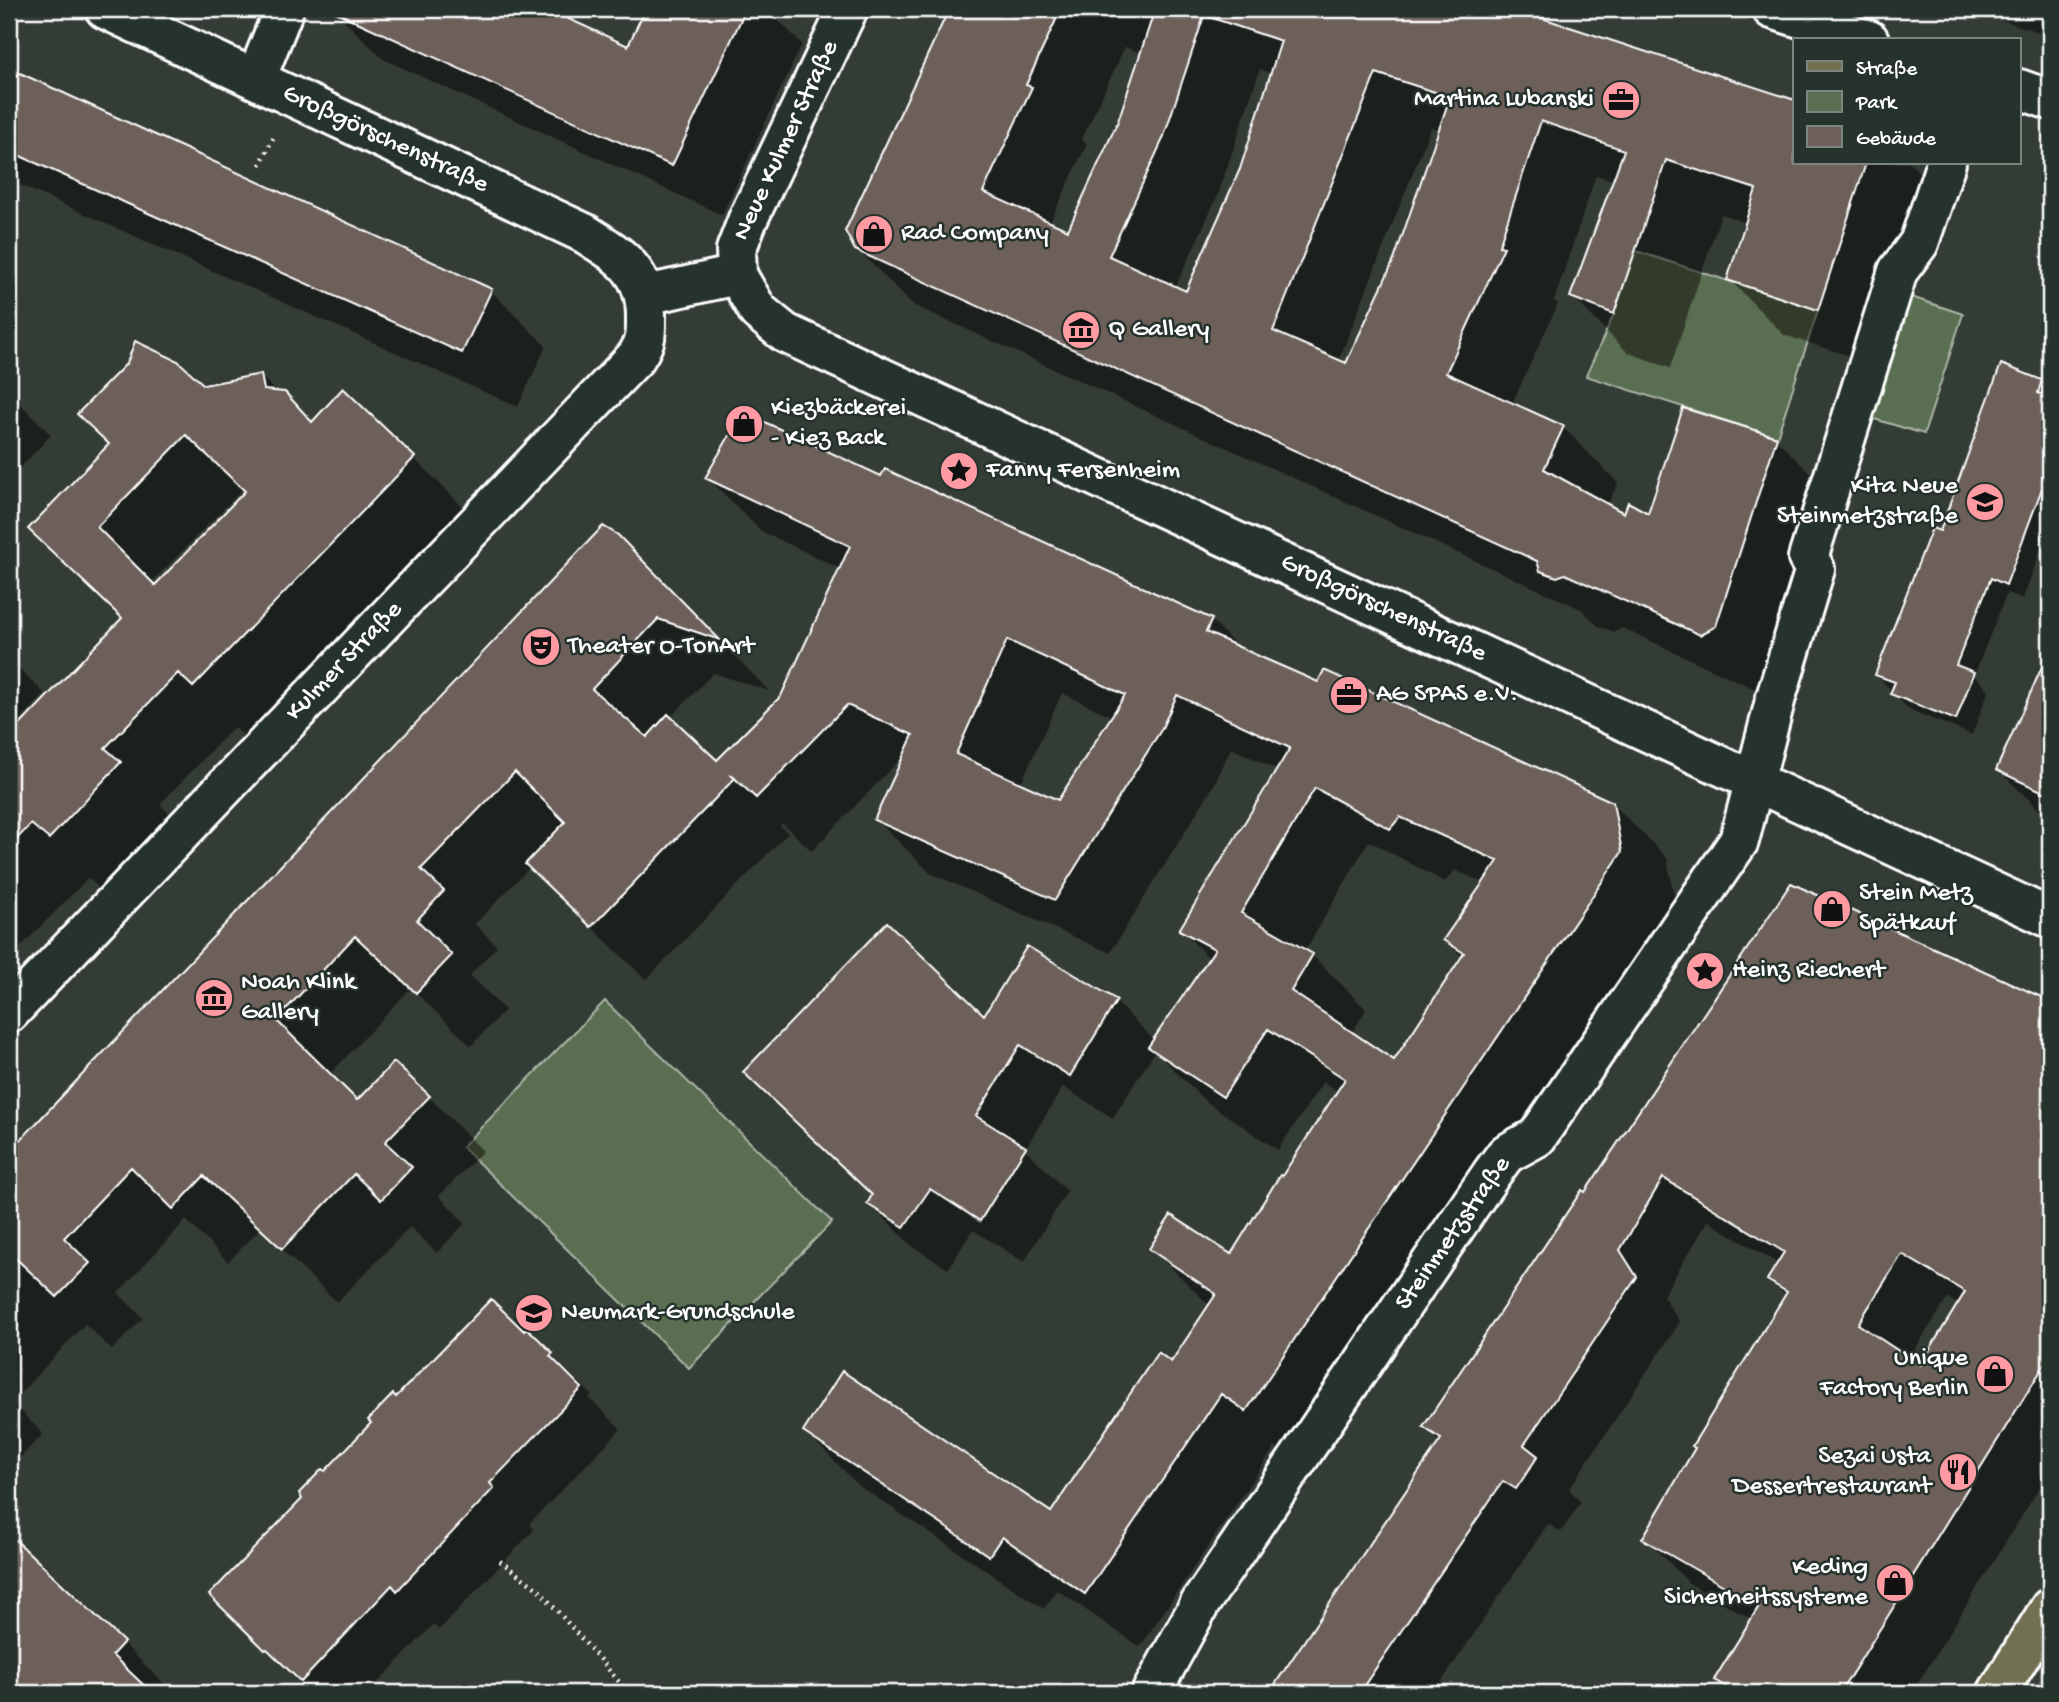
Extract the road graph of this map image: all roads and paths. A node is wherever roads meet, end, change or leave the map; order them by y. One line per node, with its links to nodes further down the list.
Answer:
1 (105, 9): 6 (street, Großgörschenstraße)
2 (284, 9): 6 (street)
3 (848, 9): 10 (street, Neue Kulmer Straße)
4 (1772, 9): 5 (street)
5 (1863, 38)
6 (256, 79): 11 (street, Großgörschenstraße)
7 (2021, 90): 8 (street)
8 (2050, 100)
9 (1946, 164): 12 (street, Steinmetzstraße)
10 (737, 275): 11 (street); 12 (street, Großgörschenstraße)
11 (646, 295): 14 (street, Kulmer Straße)
12 (1756, 781): 13 (street, Großgörschenstraße); 18 (street, Steinmetzstraße)
13 (2050, 918)
14 (9, 1013)
15 (500, 1561): 17 (path)
16 (2050, 1608): 19 (main road)
17 (629, 1693)
18 (1151, 1693)
19 (1997, 1693)

